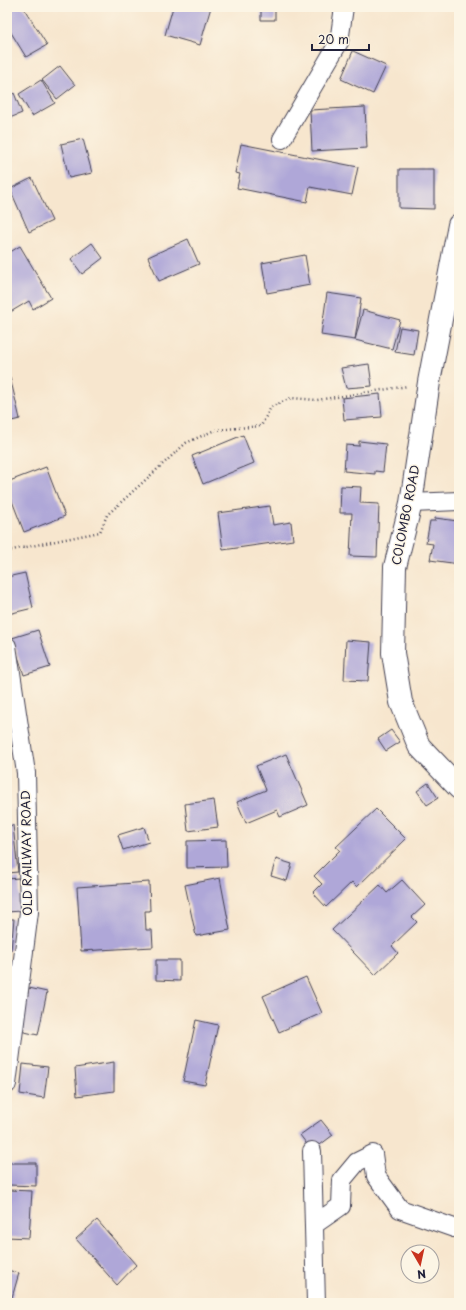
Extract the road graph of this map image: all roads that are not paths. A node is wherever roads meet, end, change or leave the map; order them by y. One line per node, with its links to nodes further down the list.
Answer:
1 (344, 7): 2 (street)
2 (282, 139)
3 (459, 225): 5 (highway, COLOMBO ROAD)
4 (459, 501): 5 (street)
5 (411, 503): 7 (highway, COLOMBO ROAD)
6 (7, 646): 8 (street, OLD RAILWAY ROAD)
7 (459, 788)
8 (7, 1084)
9 (312, 1151): 10 (street)
10 (315, 1224): 11 (street); 12 (street)
11 (454, 1228)
12 (316, 1303)

